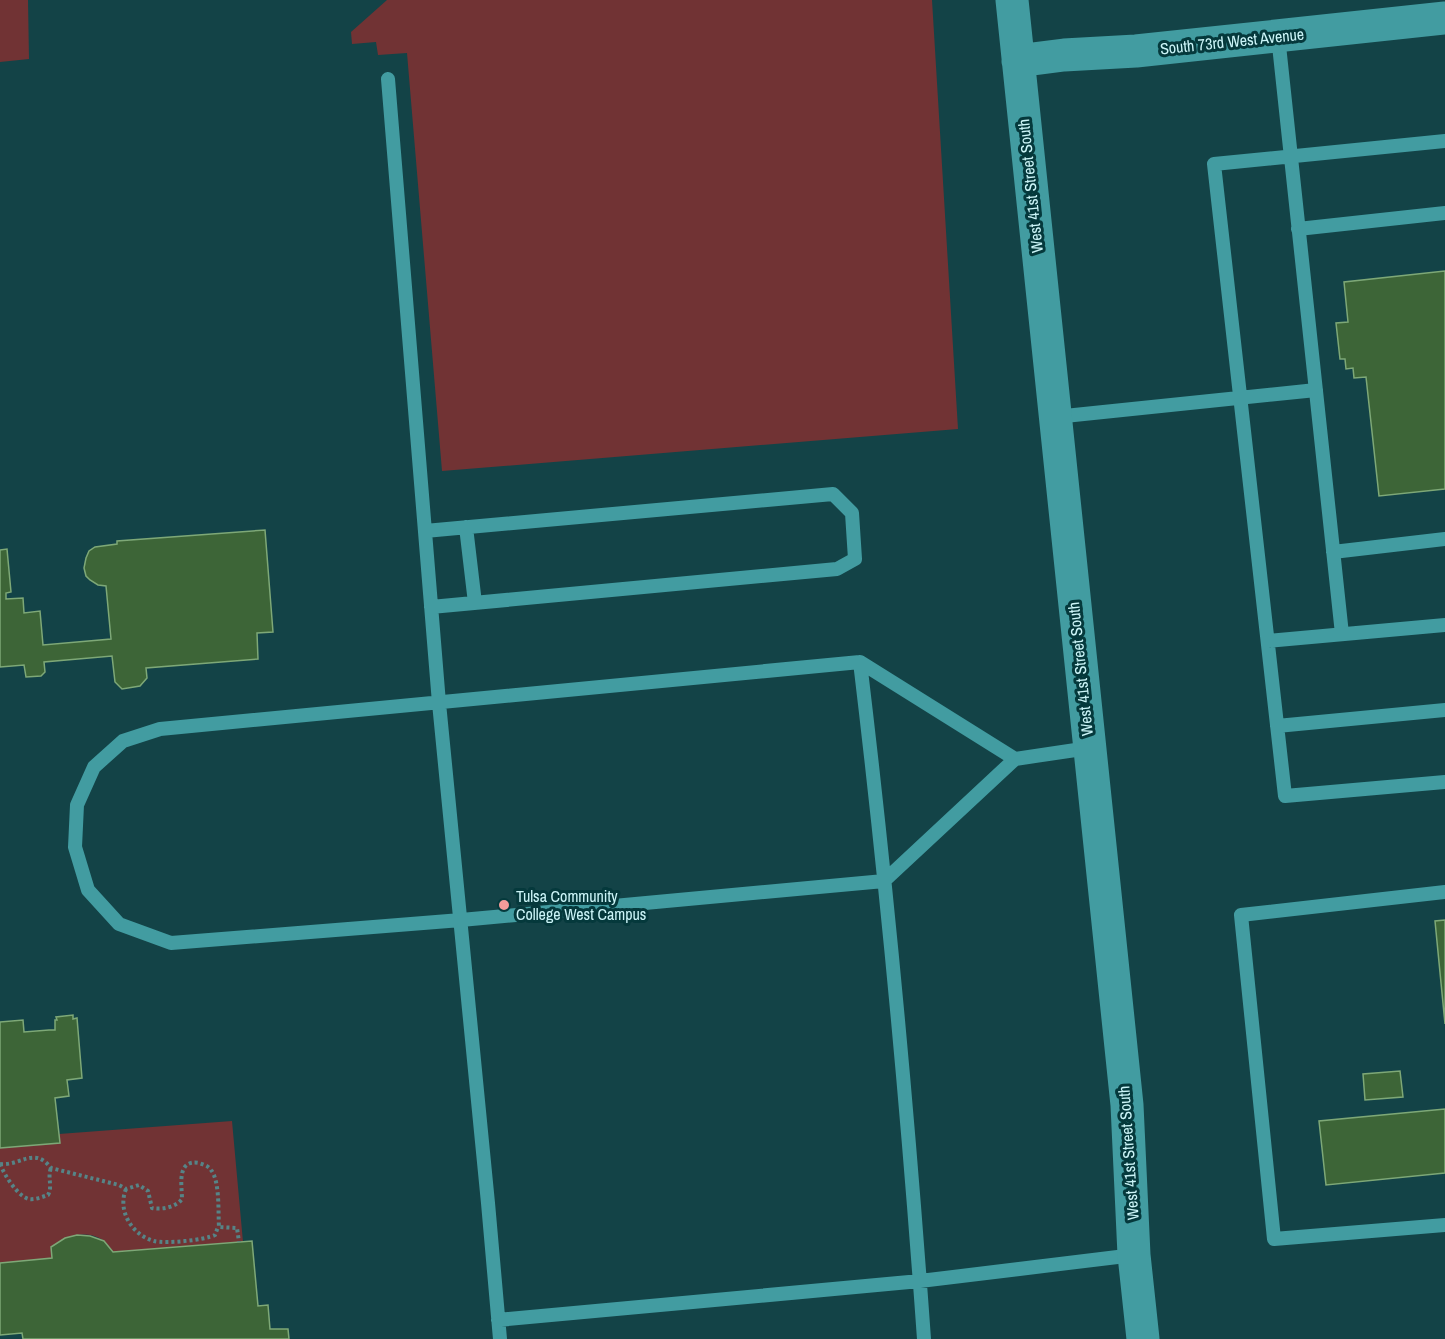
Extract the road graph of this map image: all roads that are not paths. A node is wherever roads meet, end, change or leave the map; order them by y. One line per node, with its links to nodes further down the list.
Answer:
1 (1012, 0): 4 (main road, West 41st Street South)
2 (1445, 18): 3 (main road, South 73rd West Avenue)
3 (1278, 36): 4 (main road, South 73rd West Avenue); 7 (lane)
4 (1018, 61): 12 (main road, West 41st Street South)
5 (388, 80): 14 (lane)
6 (1445, 141): 7 (lane)
7 (1291, 156): 9 (lane); 11 (lane)
8 (1445, 213): 9 (lane)
9 (1298, 230): 10 (lane)
10 (1316, 390): 11 (lane); 16 (lane)
11 (1240, 398): 12 (lane); 21 (lane)
12 (1054, 417): 26 (main road, West 41st Street South)
13 (466, 527): 14 (lane); 17 (lane); 17 (lane)
14 (425, 531): 18 (lane)
15 (1445, 539): 16 (lane)
16 (1333, 552): 20 (lane)
17 (476, 603): 18 (lane)
18 (432, 607): 23 (lane)
19 (1445, 625): 20 (lane)
20 (1342, 634): 21 (lane)
21 (1268, 641): 25 (lane)
22 (860, 663): 23 (lane); 27 (lane); 29 (lane)
23 (439, 703): 31 (lane); 31 (lane)
24 (1445, 710): 25 (lane)
25 (1278, 726): 28 (lane)
26 (1089, 748): 27 (lane); 33 (main road, West 41st Street South)
27 (1015, 759): 29 (lane)
28 (1445, 782)
29 (884, 881): 31 (lane); 34 (lane)
30 (1445, 892): 32 (lane)
31 (461, 920): 35 (lane)
32 (1445, 1225)
33 (1134, 1255): 34 (lane); 38 (main road, West 41st Street South)
34 (920, 1281): 35 (lane); 37 (lane)
35 (498, 1320): 36 (lane)
36 (500, 1339)
37 (924, 1339)
38 (1143, 1339)

